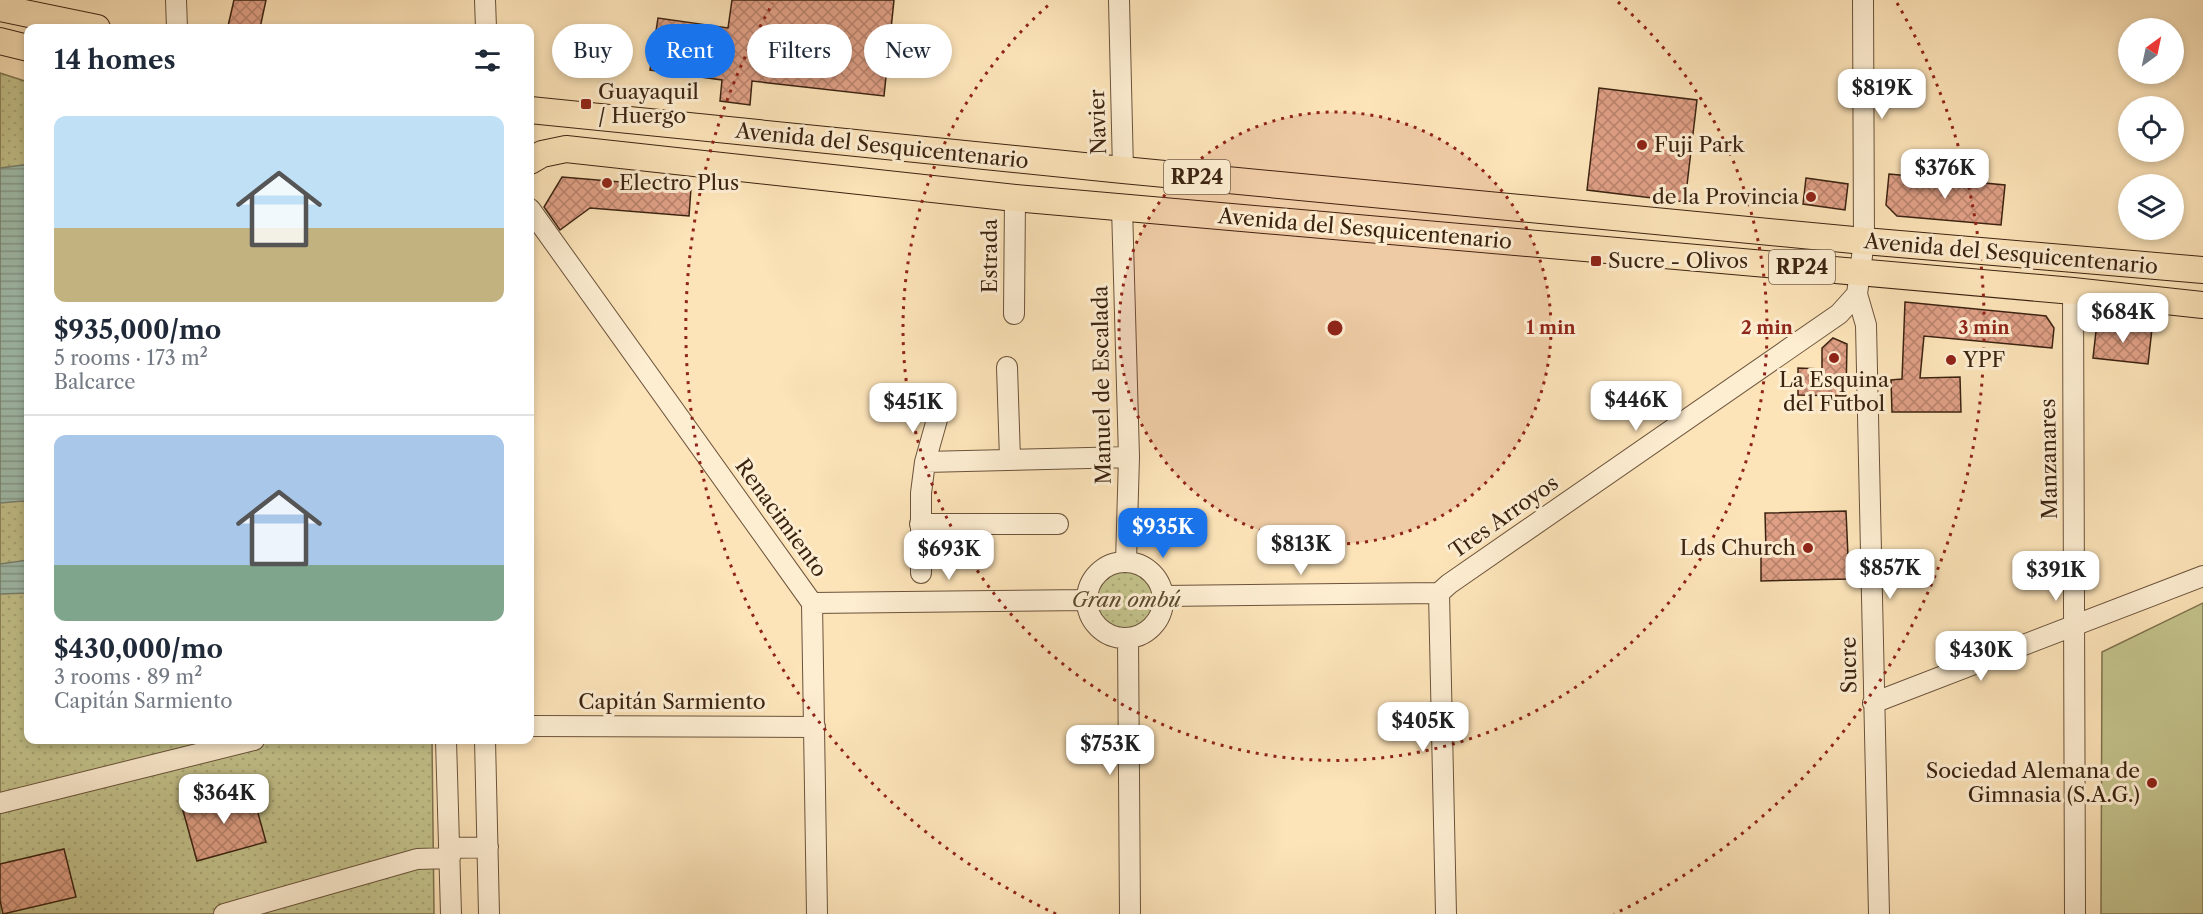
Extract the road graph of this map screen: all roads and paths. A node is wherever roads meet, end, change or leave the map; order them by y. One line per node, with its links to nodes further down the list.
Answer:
1 (176, 0): 7 (street)
2 (485, 0): 8 (street)
3 (1119, 0): 13 (street, Navier)
4 (1863, 0): 17 (street)
5 (0, 8): 6 (main road)
6 (78, 24)
7 (177, 24)
8 (486, 24)
9 (0, 41): 10 (main road)
10 (24, 47)
11 (534, 110): 13 (main road, Avenida del Sesquicentenario / RP24)
12 (534, 159): 14 (main road, Avenida del Sesquicentenario / RP24)
13 (1123, 170): 17 (main road, Avenida del Sesquicentenario / RP24)
14 (1015, 198): 15 (main road, Avenida del Sesquicentenario / RP24); 22 (street, Estrada)
15 (1122, 207): 19 (main road, Avenida del Sesquicentenario / RP24); 25 (street, Manuel de Escalada)
16 (534, 215): 36 (street, Renacimiento)
17 (1864, 241): 18 (main road, Avenida del Sesquicentenario / RP24); 19 (street)
18 (2203, 270)
19 (1858, 283): 20 (main road, Avenida del Sesquicentenario / RP24); 33 (street, Tres Arroyos); 39 (street, Sucre)
20 (2073, 291): 21 (main road, Avenida del Sesquicentenario / RP24); 37 (street, Manzanares)
21 (2203, 305)
22 (1014, 314)
23 (1007, 366): 26 (street)
24 (938, 416): 27 (street)
25 (1129, 457): 26 (street); 30 (street, Manuel de Escalada)
26 (1010, 459): 27 (street)
27 (925, 462): 28 (street)
28 (920, 524): 29 (street); 31 (street)
29 (1059, 524)
30 (1126, 562): 34 (street); 35 (street)
31 (921, 573)
32 (2203, 576): 37 (street)
33 (1439, 593): 34 (street); 53 (street)
34 (1163, 596): 38 (street)
35 (1087, 600): 36 (street); 38 (street)
36 (812, 603): 41 (street, Renacimiento)
37 (2075, 626): 39 (street); 55 (street, Manzanares)
38 (1128, 638): 52 (street)
39 (1873, 703): 54 (street, Sucre)
40 (534, 726): 41 (street, Capitán Sarmiento)
41 (815, 727): 51 (street, Renacimiento)
42 (238, 744): 45 (street)
43 (446, 744): 47 (street)
44 (485, 744): 46 (street)
45 (0, 803)
46 (488, 847): 47 (street); 50 (street)
47 (450, 853): 48 (street); 49 (street)
48 (224, 914)
49 (451, 914)
50 (489, 914)
51 (817, 914)
52 (1131, 914)
53 (1446, 914)
54 (1879, 914)
55 (2075, 914)

